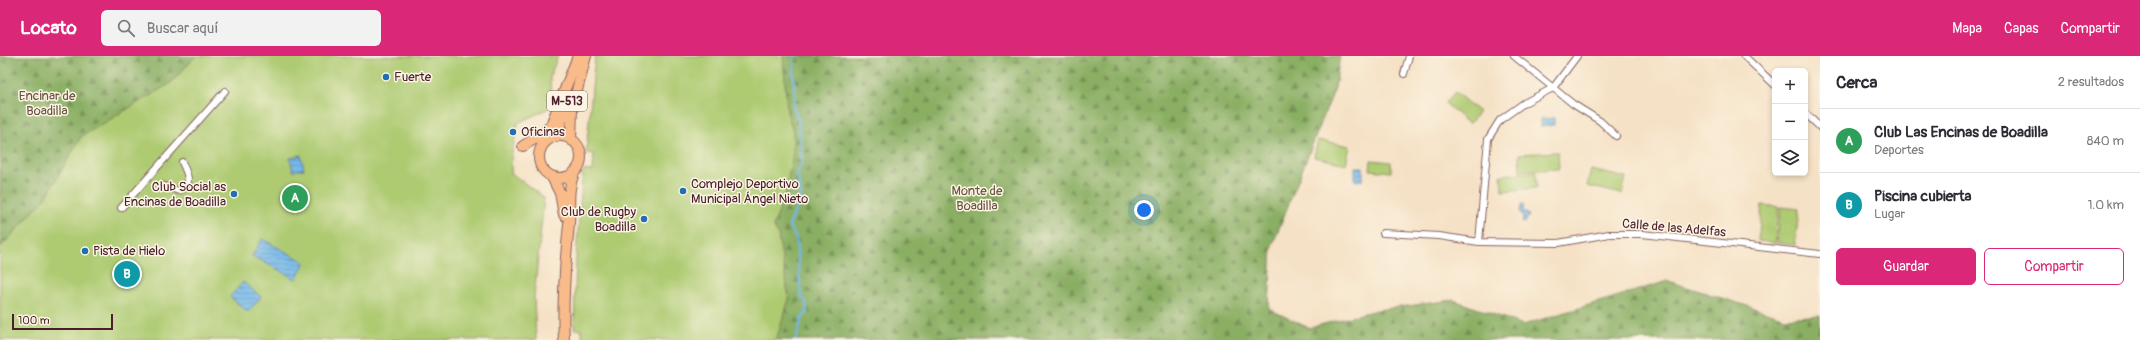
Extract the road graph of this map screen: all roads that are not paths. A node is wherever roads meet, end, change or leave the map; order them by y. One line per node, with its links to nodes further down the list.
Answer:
1 (578, 56): 17 (main road)
2 (582, 56): 16 (main road, M-513)
3 (586, 56): 15 (main road, M-513)
4 (1409, 56): 8 (street)
5 (1514, 56): 10 (street)
6 (1577, 56): 10 (street)
7 (1744, 56): 9 (street)
8 (1404, 74)
9 (1772, 82)
10 (1553, 88): 14 (street); 24 (street)
11 (225, 91): 22 (street)
12 (1808, 116): 13 (street)
13 (1820, 127)
14 (1616, 136)
15 (571, 140): 16 (main road); 19 (main road, M-513)
16 (546, 142): 20 (main road, M-513)
17 (523, 146)
18 (182, 162): 21 (street)
19 (574, 173): 20 (main road); 26 (main road, M-513)
20 (552, 177): 26 (main road, M-513)
21 (161, 185)
22 (121, 208)
23 (1383, 233): 24 (street, Calle de las Adelfas)
24 (1479, 242): 25 (street, Calle de las Adelfas)
25 (1820, 254)
26 (564, 263): 27 (main road, M-513)
27 (564, 340)

